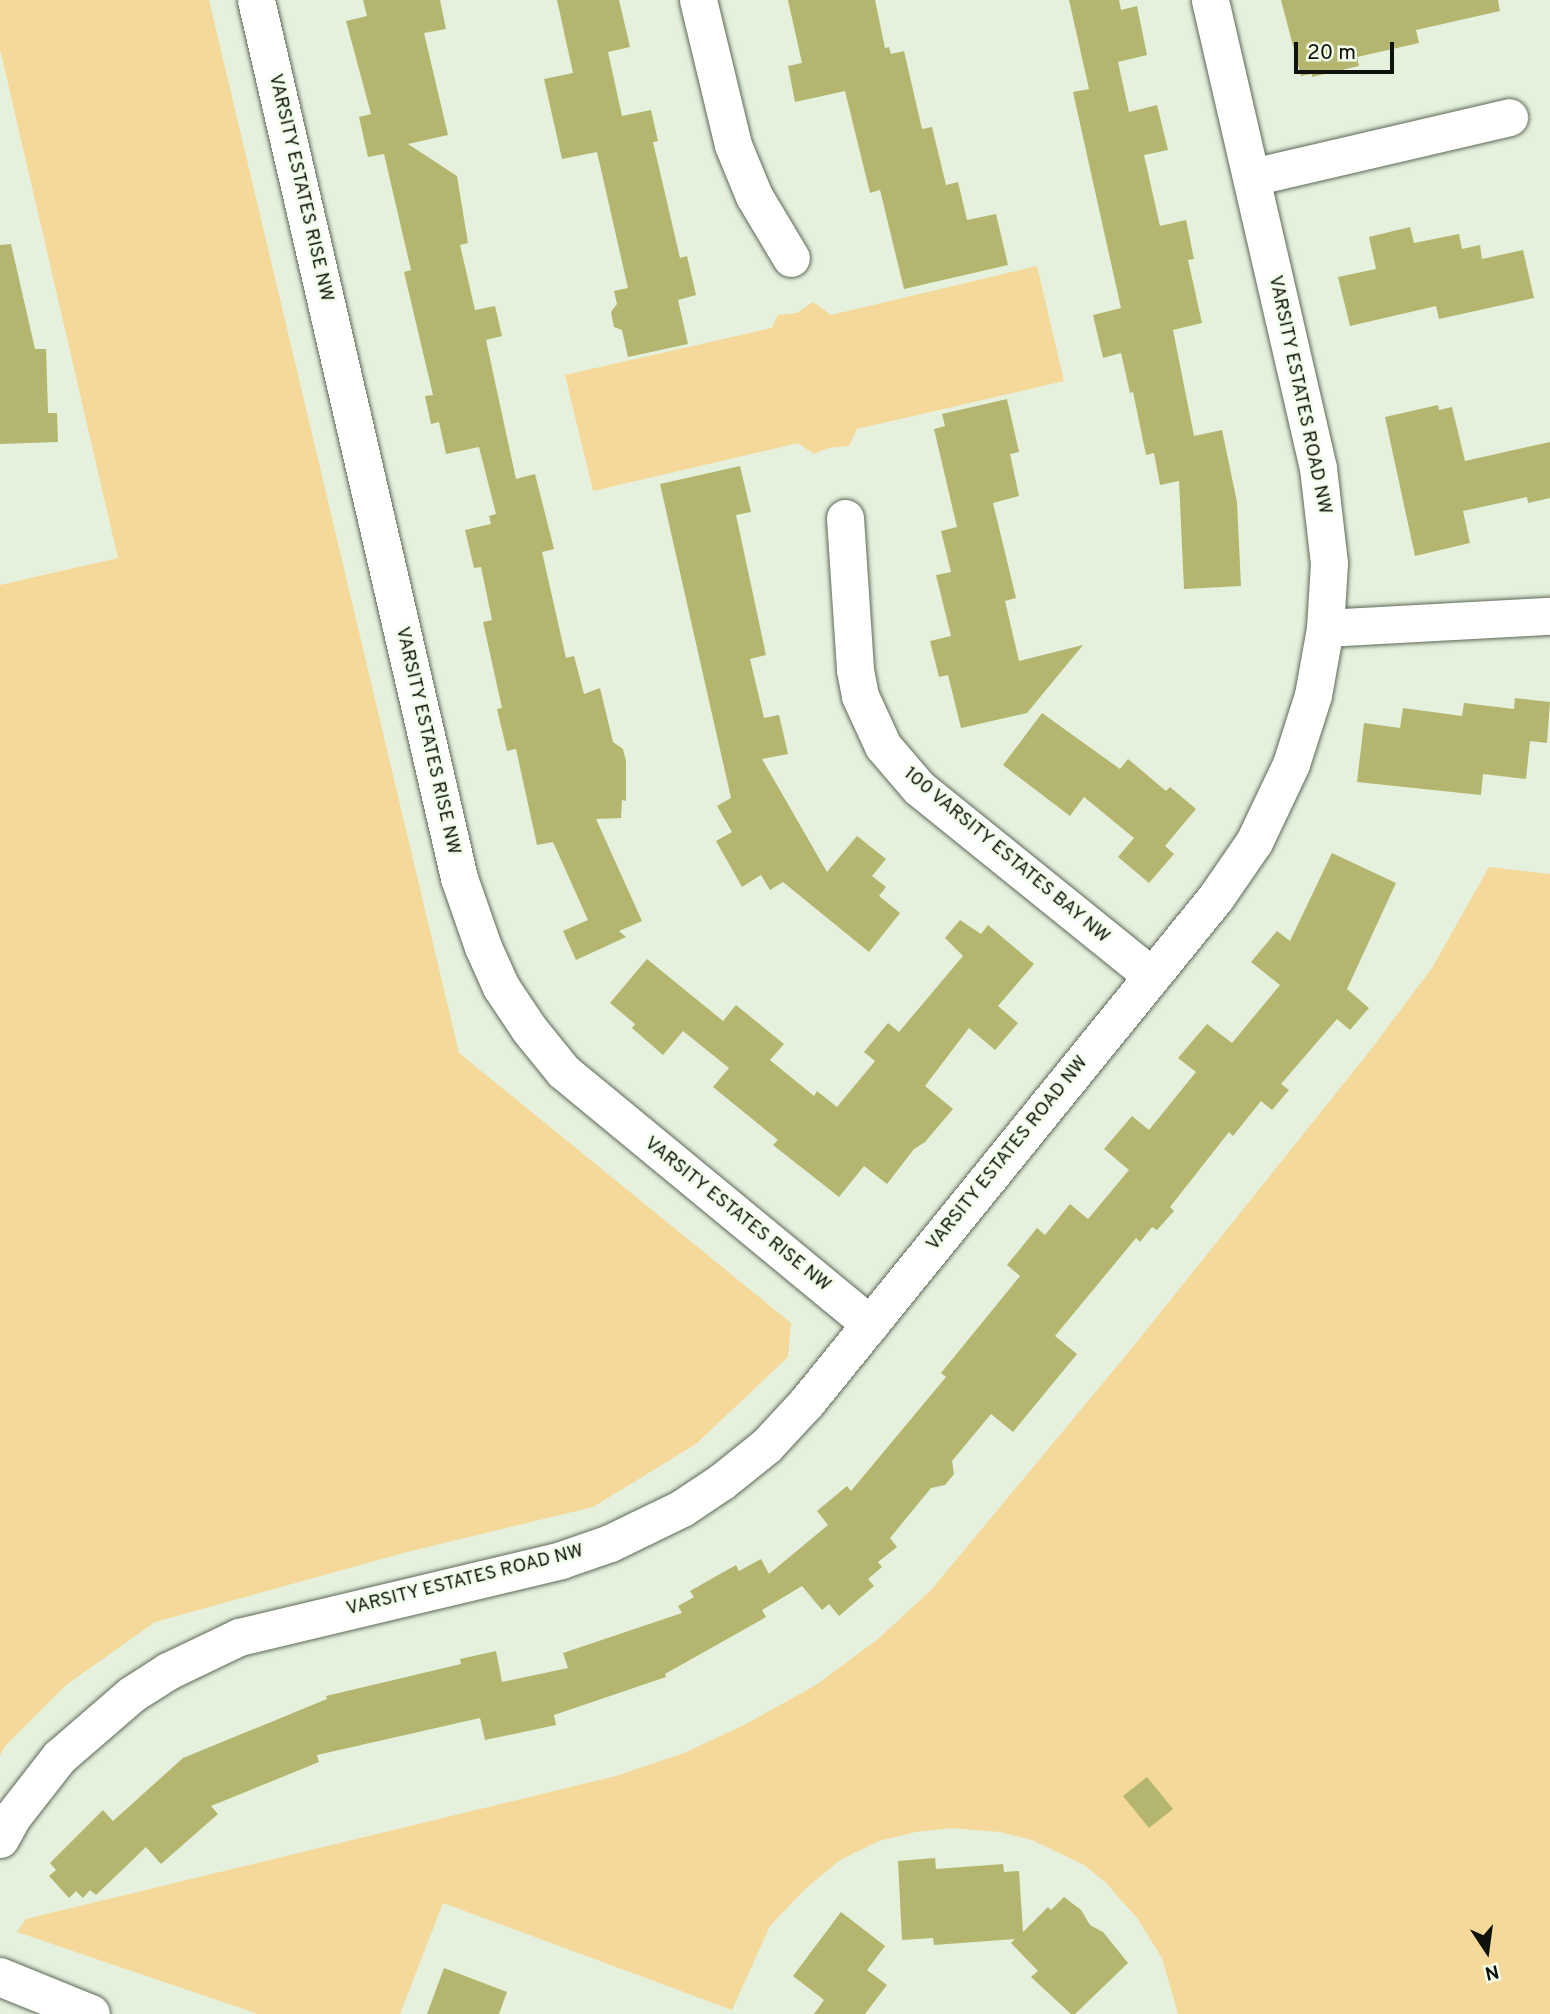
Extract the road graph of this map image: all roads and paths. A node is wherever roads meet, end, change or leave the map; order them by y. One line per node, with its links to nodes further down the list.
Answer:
1 (256, 0): 11 (street, VARSITY ESTATES RISE NW)
2 (698, 0): 6 (street)
3 (1210, 0): 5 (street, VARSITY ESTATES ROAD NW)
4 (1509, 117): 5 (street)
5 (1252, 177): 9 (street, VARSITY ESTATES ROAD NW)
6 (791, 258)
7 (845, 518): 10 (street, 100 VARSITY ESTATES BAY NW)
8 (1550, 616): 9 (street)
9 (1325, 628): 10 (street, VARSITY ESTATES ROAD NW)
10 (1152, 976): 11 (street, VARSITY ESTATES ROAD NW)
11 (870, 1324): 12 (street, VARSITY ESTATES ROAD NW)
12 (0, 1839)
13 (0, 1978): 14 (street)
14 (92, 2014)

